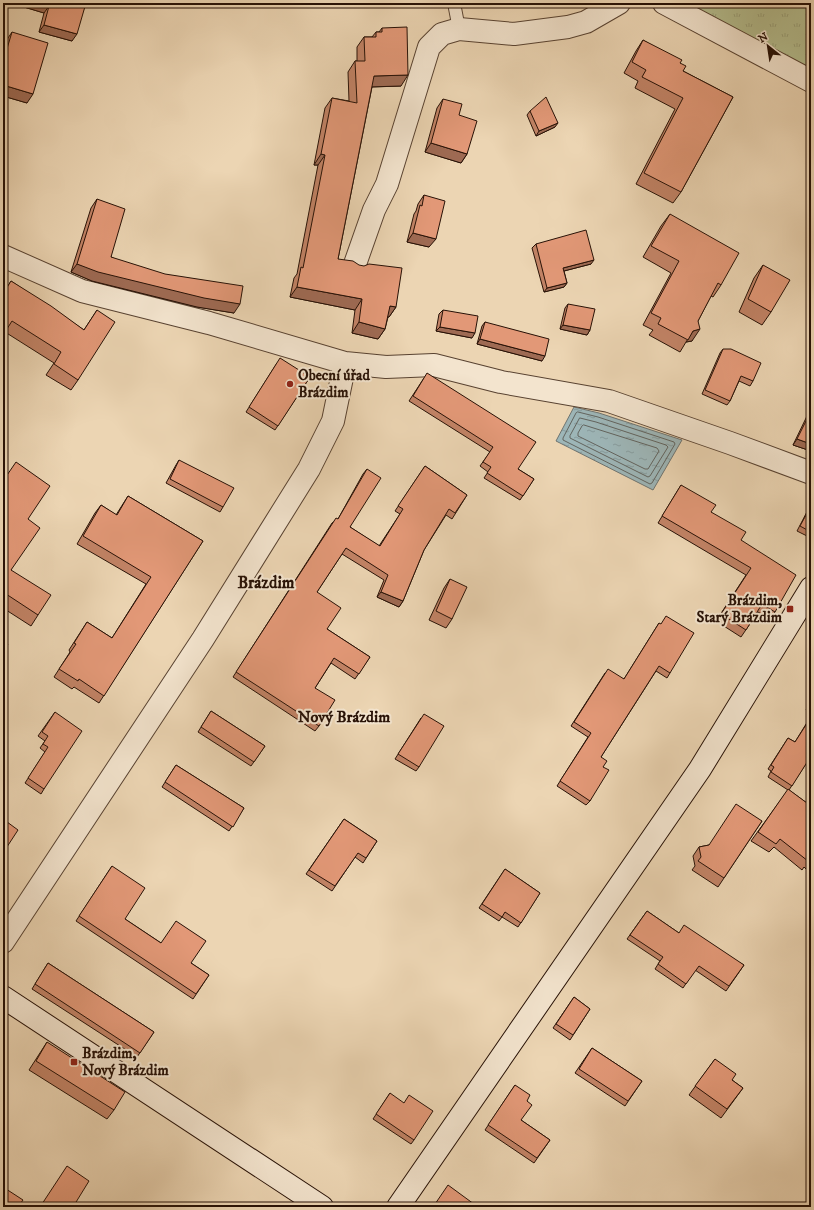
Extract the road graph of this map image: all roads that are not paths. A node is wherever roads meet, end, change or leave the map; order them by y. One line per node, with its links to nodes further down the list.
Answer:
1 (454, 3): 4 (lane)
2 (619, 3): 4 (street)
3 (664, 3): 5 (street)
4 (459, 29): 7 (street)
5 (811, 81)
6 (3, 256): 8 (street)
7 (355, 264)
8 (345, 363): 9 (street); 11 (street)
9 (811, 473)
10 (811, 588): 14 (street)
11 (3, 942)
12 (3, 997): 13 (street)
13 (322, 1207)
14 (398, 1207)

